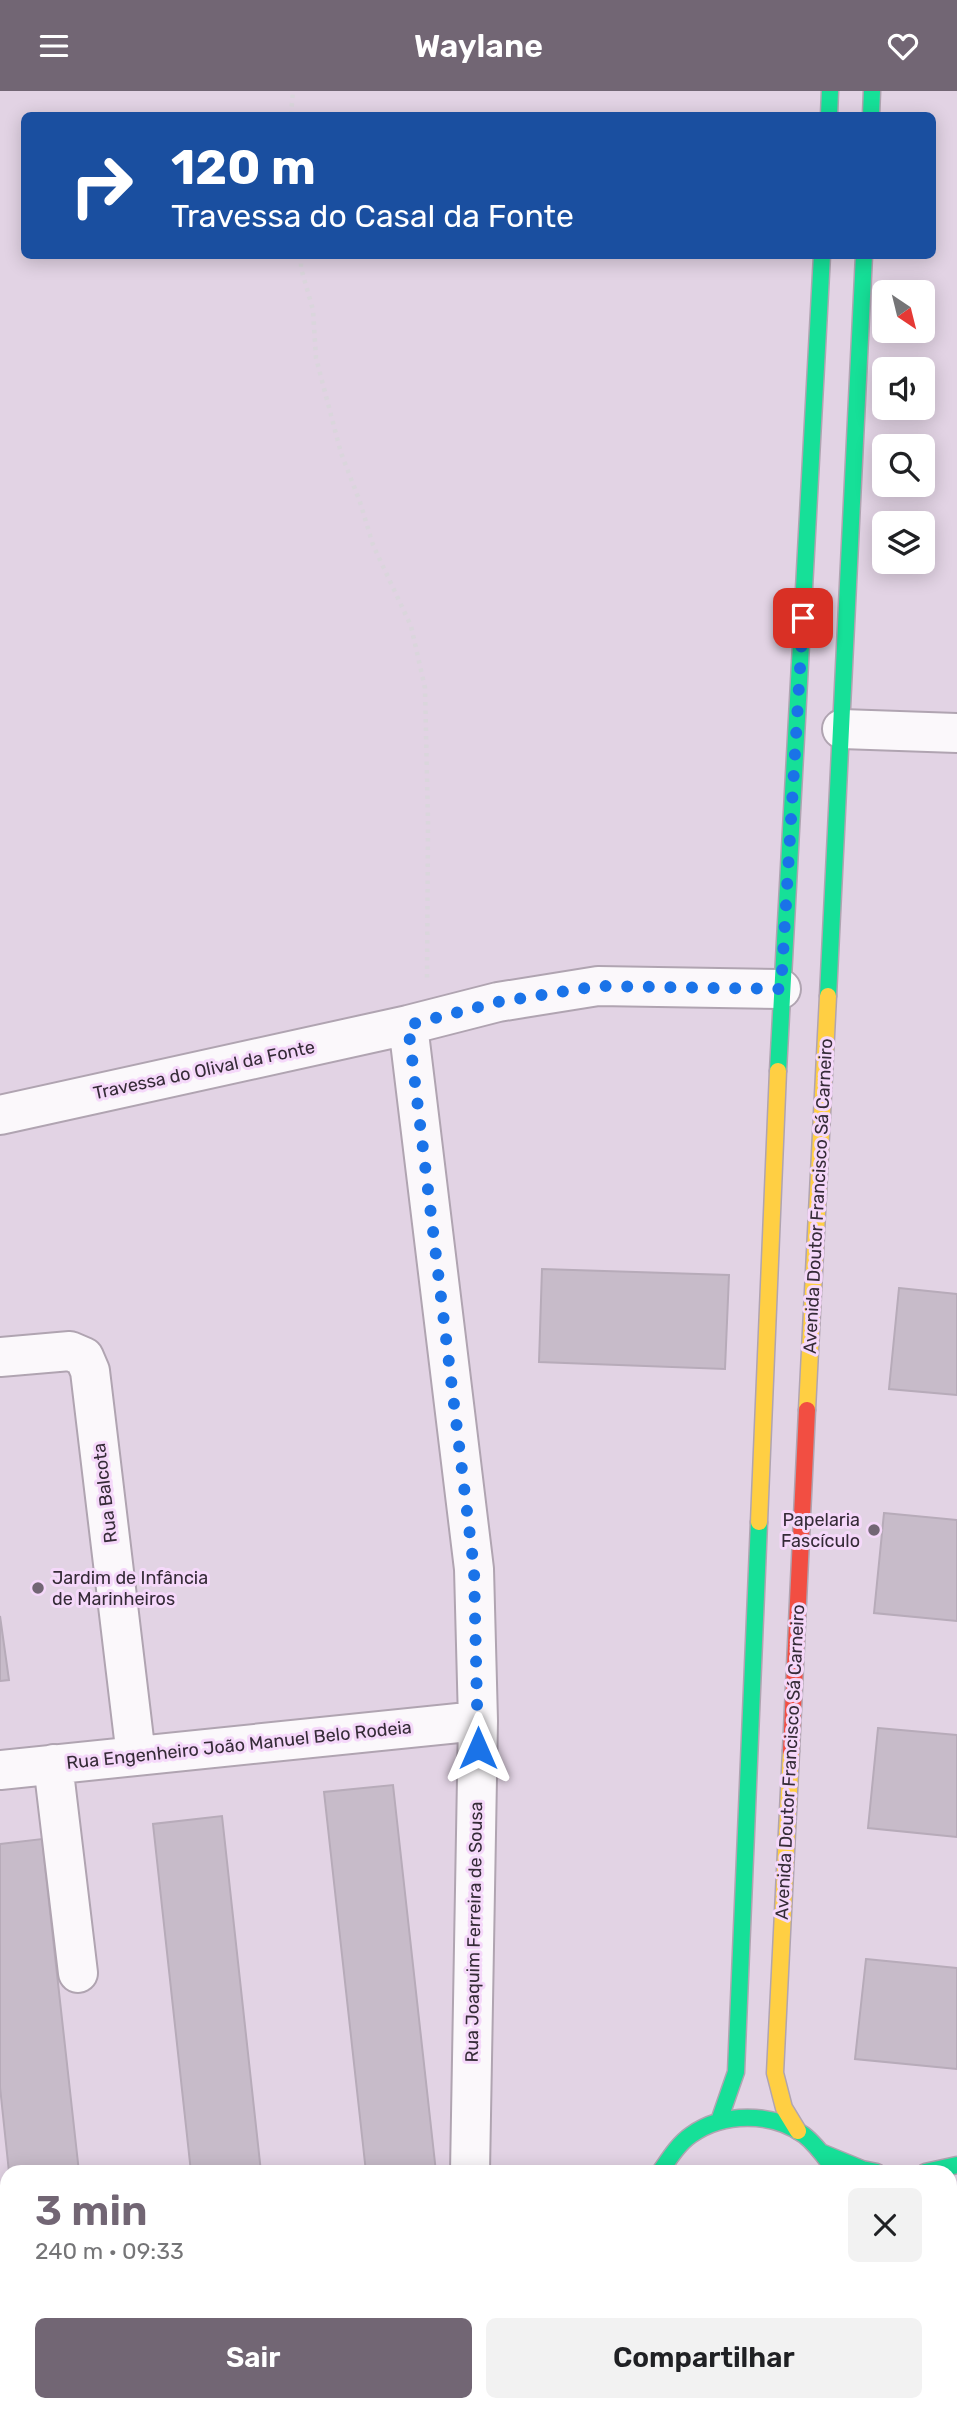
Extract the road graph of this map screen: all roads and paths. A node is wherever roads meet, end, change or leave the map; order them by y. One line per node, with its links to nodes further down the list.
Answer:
1 (293, 91): 4 (path)
2 (830, 91): 5 (main road)
3 (872, 91): 6 (main road)
4 (291, 112)
5 (829, 112)
6 (871, 112)
7 (301, 259): 13 (path)
8 (822, 259): 12 (main road)
9 (864, 259): 10 (main road, Avenida Doutor Francisco Sá Carneiro)
10 (842, 729): 11 (street); 22 (main road, Avenida Doutor Francisco Sá Carneiro)
11 (957, 733)
12 (781, 989): 13 (street, Travessa do Olival da Fonte); 21 (main road)
13 (418, 1022): 14 (street, Travessa do Olival da Fonte); 16 (street, Rua Joaquim Ferreira de Sousa)
14 (0, 1115)
15 (0, 1357): 17 (street, Rua Balcota)
16 (478, 1721): 17 (street, Rua Engenheiro João Manuel Belo Rodeia); 24 (street, Rua Joaquim Ferreira de Sousa)
17 (136, 1756): 18 (street, Rua Engenheiro João Manuel Belo Rodeia)
18 (53, 1764): 19 (street, Rua Engenheiro João Manuel Belo Rodeia); 20 (street)
19 (0, 1769)
20 (78, 1973)
21 (719, 2121): 22 (main road); 25 (main road)
22 (798, 2131): 23 (main road)
23 (823, 2153): 26 (main road); 27 (main road)
24 (470, 2165)
25 (664, 2165)
26 (831, 2165)
27 (852, 2165)

